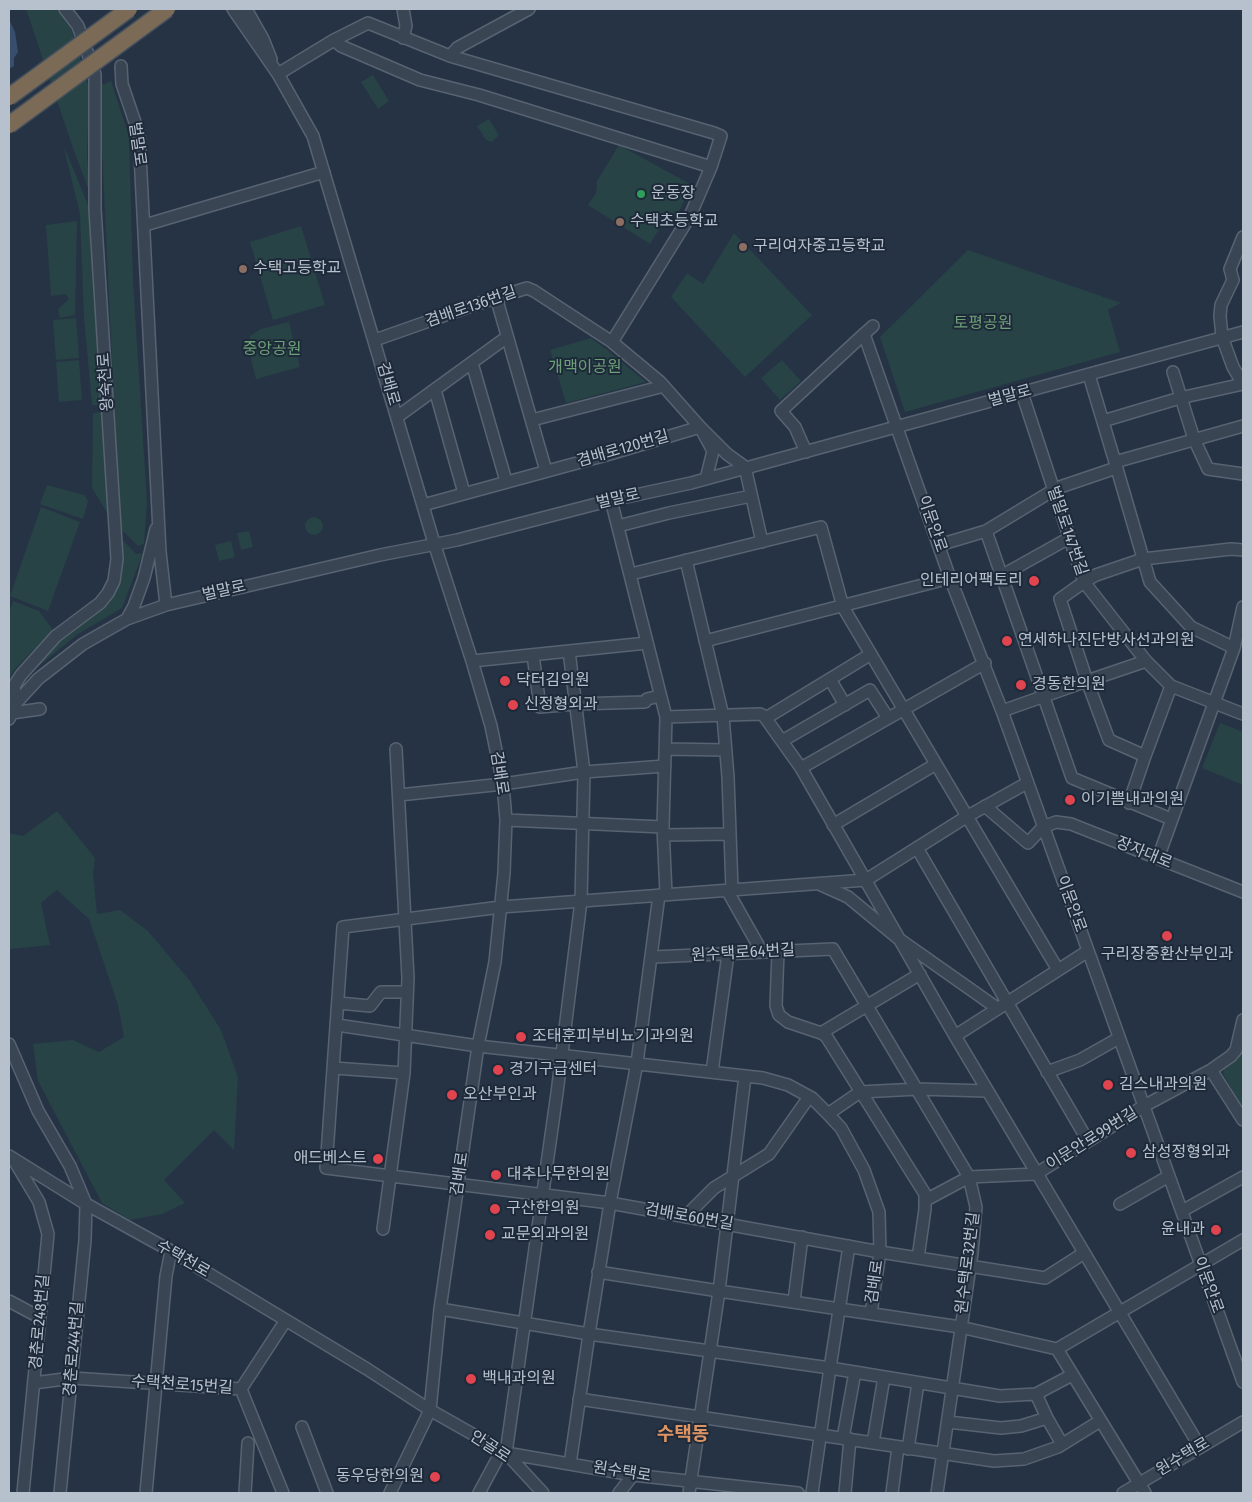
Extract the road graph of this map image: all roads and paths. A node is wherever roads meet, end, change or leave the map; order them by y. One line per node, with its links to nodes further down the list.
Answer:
1 (65, 9): 90 (street, 왕숙천로)
2 (129, 9): 13 (highway, bridge)
3 (167, 9): 14 (highway, bridge)
4 (234, 9): 12 (street, 검배로)
5 (246, 9): 12 (street, 검배로)
6 (403, 9): 8 (street)
7 (530, 9): 10 (street)
8 (404, 38): 9 (street); 10 (street)
9 (334, 40): 12 (street); 15 (street)
10 (450, 56): 15 (street)
11 (120, 66): 17 (street, 벌말로)
12 (278, 74): 16 (street, 검배로)
13 (9, 97)
14 (9, 125)
15 (711, 167): 24 (street)
16 (324, 172): 17 (street); 23 (street, 검배로)
17 (145, 225): 52 (street, 벌말로)
18 (1243, 237): 22 (street)
19 (496, 297): 21 (street); 23 (street, 겸배로136번길); 24 (street, 겸배로136번길)
20 (1243, 332): 22 (street, 벌말로)
21 (508, 337): 25 (street); 34 (street)
22 (1222, 337): 27 (street, 벌말로); 28 (street)
23 (375, 340): 33 (street, 검배로)
24 (612, 342): 29 (street, 겸배로136번길)
25 (472, 363): 30 (street); 46 (street)
26 (1173, 372): 32 (street)
27 (1089, 375): 31 (street, 벌말로); 35 (street)
28 (1243, 384): 32 (street)
29 (664, 386): 34 (street); 38 (street, 겸배로136번길)
30 (435, 390): 33 (street); 48 (street)
31 (1022, 393): 36 (street, 벌말로); 47 (street, 벌말로147번길)
32 (1180, 398): 35 (street); 39 (street)
33 (398, 417): 51 (street, 검배로)
34 (532, 420): 43 (street)
35 (1103, 421): 41 (street)
36 (898, 426): 40 (street, 벌말로); 40 (street, 이문안로); 58 (street, 이문안로)
37 (1243, 426): 39 (street)
38 (700, 427): 42 (street); 43 (street, 겸배로120번길); 45 (street)
39 (1194, 439): 41 (street); 44 (street)
40 (806, 452): 42 (street, 벌말로)
41 (1116, 465): 47 (street); 60 (street)
42 (745, 467): 45 (street, 벌말로); 49 (street)
43 (546, 471): 46 (street, 겸배로120번길)
44 (1243, 474)
45 (706, 479): 50 (street, 벌말로)
46 (506, 481): 48 (street, 겸배로120번길)
47 (1054, 490): 54 (street); 55 (street, 벌말로147번길)
48 (464, 493): 51 (street, 겸배로120번길)
49 (751, 496): 53 (street); 56 (street)
50 (611, 500): 53 (street); 57 (street, 벌말로)
51 (423, 505): 57 (street, 검배로)
52 (159, 520): 66 (street, 벌말로); 69 (street)
53 (618, 526): 62 (street)
54 (986, 531): 58 (street); 63 (street)
55 (1069, 538): 63 (street); 65 (street, 벌말로147번길)
56 (762, 542): 61 (street); 68 (street)
57 (434, 543): 66 (street, 벌말로); 76 (street, 검배로)
58 (939, 545): 64 (street, 이문안로)
59 (1243, 550): 60 (street)
60 (1143, 559): 65 (street); 72 (street)
61 (686, 560): 62 (street); 70 (street)
62 (631, 574): 71 (street)
63 (1001, 576): 83 (street)
64 (950, 578): 68 (street); 78 (street, 이문안로)
65 (1084, 582): 77 (street, 벌말로147번길); 80 (street)
66 (166, 605): 69 (street, 벌말로)
67 (1243, 607): 72 (street)
68 (844, 608): 70 (street); 74 (street)
69 (127, 619): 90 (street, 벌말로)
70 (705, 642): 92 (street)
71 (647, 644): 73 (street); 82 (street)
72 (1234, 648): 84 (street)
73 (569, 651): 75 (street); 85 (street)
74 (871, 654): 79 (street); 88 (street)
75 (533, 655): 76 (street); 85 (street)
76 (472, 661): 106 (street, 검배로)
77 (1146, 661): 80 (street); 81 (street, 벌말로147번길)
78 (985, 663): 88 (street); 89 (street, 이문안로)
79 (830, 679): 86 (street); 94 (street)
80 (1087, 681): 83 (street); 100 (street)
81 (1171, 686): 84 (street, 벌말로147번길); 100 (street)
82 (660, 696): 85 (street); 93 (street)
83 (1044, 696): 89 (street); 108 (street)
84 (1214, 702): 91 (street, 벌말로147번길); 111 (street)
85 (575, 704): 104 (street)
86 (845, 705): 95 (street); 96 (street)
87 (40, 709): 90 (street)
88 (904, 709): 95 (street); 101 (street)
89 (1002, 711): 105 (street, 이문안로)
90 (12, 712)
91 (1243, 714)
92 (723, 716): 93 (street); 94 (street); 99 (street)
93 (666, 717): 98 (street)
94 (766, 718): 96 (street)
95 (888, 718): 103 (street)
96 (782, 741): 103 (street)
97 (396, 749): 107 (street)
98 (665, 749): 99 (street); 102 (street)
99 (726, 750): 117 (street)
100 (1145, 756): 108 (street)
101 (936, 764): 110 (street); 114 (street)
102 (665, 766): 104 (street); 116 (street)
103 (801, 768): 114 (street)
104 (584, 772): 106 (street); 113 (street)
105 (1027, 783): 109 (street); 115 (street, 이문안로)
106 (503, 784): 107 (street); 112 (street, 검배로)
107 (399, 795): 127 (street)
108 (1129, 803): 111 (street)
109 (985, 806): 110 (street); 115 (street)
110 (966, 817): 118 (street); 135 (street)
111 (1171, 819): 119 (street)
112 (506, 820): 113 (street); 126 (street, 검배로)
113 (583, 824): 116 (street); 125 (street)
114 (833, 825): 120 (street)
115 (1043, 826): 119 (street, 장자대로); 131 (street, 이문안로)
116 (664, 831): 117 (street); 124 (street)
117 (729, 834): 122 (street)
118 (917, 848): 120 (street); 140 (street)
119 (1158, 858): 123 (street, 장자대로)
120 (866, 880): 121 (street); 128 (street)
121 (816, 883): 122 (street); 128 (street)
122 (729, 889): 124 (street); 132 (street)
123 (1243, 892)
124 (663, 895): 125 (street); 134 (street)
125 (581, 901): 126 (street); 149 (street)
126 (501, 907): 127 (street); 148 (street, 검배로)
127 (406, 919): 137 (street); 138 (street)
128 (899, 939): 136 (street); 140 (street)
129 (833, 949): 130 (street, 원수택로64번길); 139 (street, 원수택로32번길)
130 (778, 951): 132 (street, 원수택로64번길); 143 (street)
131 (1088, 951): 135 (street); 146 (street, 이문안로)
132 (762, 952): 133 (street, 원수택로64번길)
133 (728, 954): 134 (street, 원수택로64번길); 153 (street)
134 (653, 957): 150 (street)
135 (1058, 970): 140 (street)
136 (920, 974): 139 (street); 145 (street)
137 (407, 992): 138 (street); 144 (street)
138 (339, 1003): 142 (street)
139 (867, 1005): 143 (street); 157 (street, 원수택로32번길)
140 (1002, 1005): 145 (street); 154 (street)
141 (1243, 1020): 152 (street, 이문안로99번길)
142 (337, 1025): 144 (street, 검배로); 151 (street)
143 (821, 1033): 159 (street)
144 (406, 1036): 148 (street, 검배로); 155 (street)
145 (955, 1036): 158 (street)
146 (1119, 1038): 154 (street); 161 (street, 이문안로)
147 (9, 1044): 166 (street)
148 (478, 1046): 149 (street, 검배로); 173 (street, 검배로)
149 (561, 1055): 150 (street, 검배로); 175 (street)
150 (637, 1063): 153 (street, 검배로); 177 (street)
151 (334, 1068): 155 (street); 168 (street, 검배로60번길)
152 (1211, 1070): 161 (street, 이문안로99번길); 163 (street)
153 (712, 1072): 156 (street, 검배로)
154 (1047, 1072): 164 (street)
155 (404, 1073): 168 (street)
156 (745, 1076): 160 (street, 검배로); 169 (street)
157 (918, 1089): 158 (street); 159 (street); 172 (street, 원수택로32번길)
158 (987, 1091): 167 (street)
159 (860, 1092): 162 (street); 176 (street)
160 (809, 1097): 162 (street, 검배로); 169 (street)
161 (1144, 1106): 164 (street, 이문안로99번길); 170 (street, 이문안로)
162 (828, 1114): 188 (street, 검배로)
163 (1243, 1120)
164 (1088, 1141): 167 (street, 이문안로99번길)
165 (10, 1158): 174 (street, 수택천로); 201 (street, 경춘로248번길)
166 (72, 1172): 174 (street); 178 (street)
167 (1036, 1174): 172 (street, 이문안로99번길); 189 (street)
168 (392, 1176): 173 (street, 검배로60번길); 183 (street)
169 (734, 1176): 181 (street); 182 (street)
170 (1169, 1176): 179 (street); 180 (street, 이문안로)
171 (1243, 1176): 180 (street)
172 (969, 1177): 176 (street, 이문안로99번길); 192 (street, 원수택로32번길)
173 (459, 1183): 175 (street, 검배로60번길); 198 (street, 검배로)
174 (59, 1188): 178 (street, 수택천로)
175 (542, 1194): 177 (street, 검배로60번길); 203 (street)
176 (926, 1200): 190 (street)
177 (610, 1203): 181 (street, 검배로60번길); 193 (street)
178 (86, 1204): 187 (street, 수택천로); 212 (street, 경춘로244번길)
179 (1120, 1204)
180 (1182, 1211): 191 (street, 이문안로)
181 (685, 1216): 182 (street, 검배로60번길)
182 (729, 1224): 184 (street, 검배로60번길); 194 (street)
183 (383, 1229)
184 (802, 1237): 186 (street, 검배로60번길); 196 (street)
185 (1242, 1243): 191 (street)
186 (848, 1246): 188 (street, 검배로60번길); 197 (street)
187 (171, 1251): 202 (street, 수택천로); 215 (street)
188 (880, 1252): 190 (street, 검배로60번길); 200 (street, 검배로)
189 (1084, 1254): 192 (street, 검배로60번길); 199 (street)
190 (918, 1258): 192 (street, 검배로60번길)
191 (1200, 1265): 199 (street); 213 (street, 이문안로)
192 (971, 1267): 204 (street, 원수택로32번길)
193 (598, 1272): 194 (street); 205 (street)
194 (719, 1291): 196 (street); 207 (street)
195 (9, 1301): 201 (street)
196 (794, 1302): 197 (street)
197 (840, 1308): 200 (street); 208 (street)
198 (440, 1309): 203 (street); 221 (street, 검배로)
199 (1119, 1312): 206 (street); 233 (street)
200 (871, 1313): 204 (street)
201 (39, 1318): 214 (street, 경춘로248번길)
202 (286, 1320): 217 (street, 수택천로15번길); 221 (street, 수택천로)
203 (524, 1324): 205 (street); 235 (street)
204 (960, 1327): 206 (street); 218 (street, 원수택로32번길)
205 (589, 1334): 207 (street); 220 (street)
206 (1056, 1349): 210 (street)
207 (710, 1352): 208 (street); 222 (street)
208 (830, 1368): 209 (street); 228 (street)
209 (855, 1372): 211 (street); 229 (street)
210 (1072, 1375): 219 (street); 225 (street)
211 (884, 1377): 216 (street); 231 (street)
212 (72, 1378): 214 (street, 수택천로15번길); 215 (street, 수택천로15번길); 242 (street, 경춘로244번길)
213 (1243, 1382)
214 (34, 1383): 241 (street, 경춘로248번길)
215 (156, 1383): 217 (street, 수택천로15번길); 243 (street)
216 (918, 1383): 218 (street); 234 (street)
217 (241, 1388): 245 (street)
218 (953, 1389): 219 (street); 224 (street, 원수택로32번길)
219 (1036, 1394): 223 (street)
220 (579, 1399): 222 (street); 237 (street)
221 (430, 1410): 235 (street, 안골로); 247 (street, 검배로)
222 (701, 1417): 228 (street); 239 (street)
223 (1047, 1418): 224 (street); 232 (street)
224 (948, 1422): 236 (street, 원수택로32번길)
225 (1100, 1422): 232 (street); 240 (street)
226 (1243, 1422): 233 (street, 원수택로)
227 (302, 1427): 246 (street)
228 (821, 1434): 229 (street); 252 (street)
229 (847, 1439): 231 (street); 253 (street)
230 (248, 1443): 244 (street)
231 (873, 1443): 234 (street)
232 (1062, 1444): 236 (street)
233 (1200, 1447): 240 (street, 원수택로)
234 (903, 1448): 236 (street); 254 (street)
235 (504, 1452): 237 (street, 원수택로); 248 (street); 249 (street, 안골로)
236 (943, 1455): 255 (street, 원수택로32번길)
237 (570, 1464): 238 (street, 원수택로)
238 (633, 1475): 239 (street, 원수택로); 250 (street)
239 (690, 1488): 251 (street, 원수택로)
240 (1142, 1489): 256 (street, 원수택로)
241 (23, 1493)
242 (60, 1493)
243 (146, 1493)
244 (245, 1493)
245 (283, 1493)
246 (327, 1493)
247 (390, 1493)
248 (479, 1493)
249 (543, 1493)
250 (619, 1493)
251 (798, 1493)
252 (812, 1493)
253 (845, 1493)
254 (892, 1493)
255 (937, 1493)
256 (1123, 1493)

